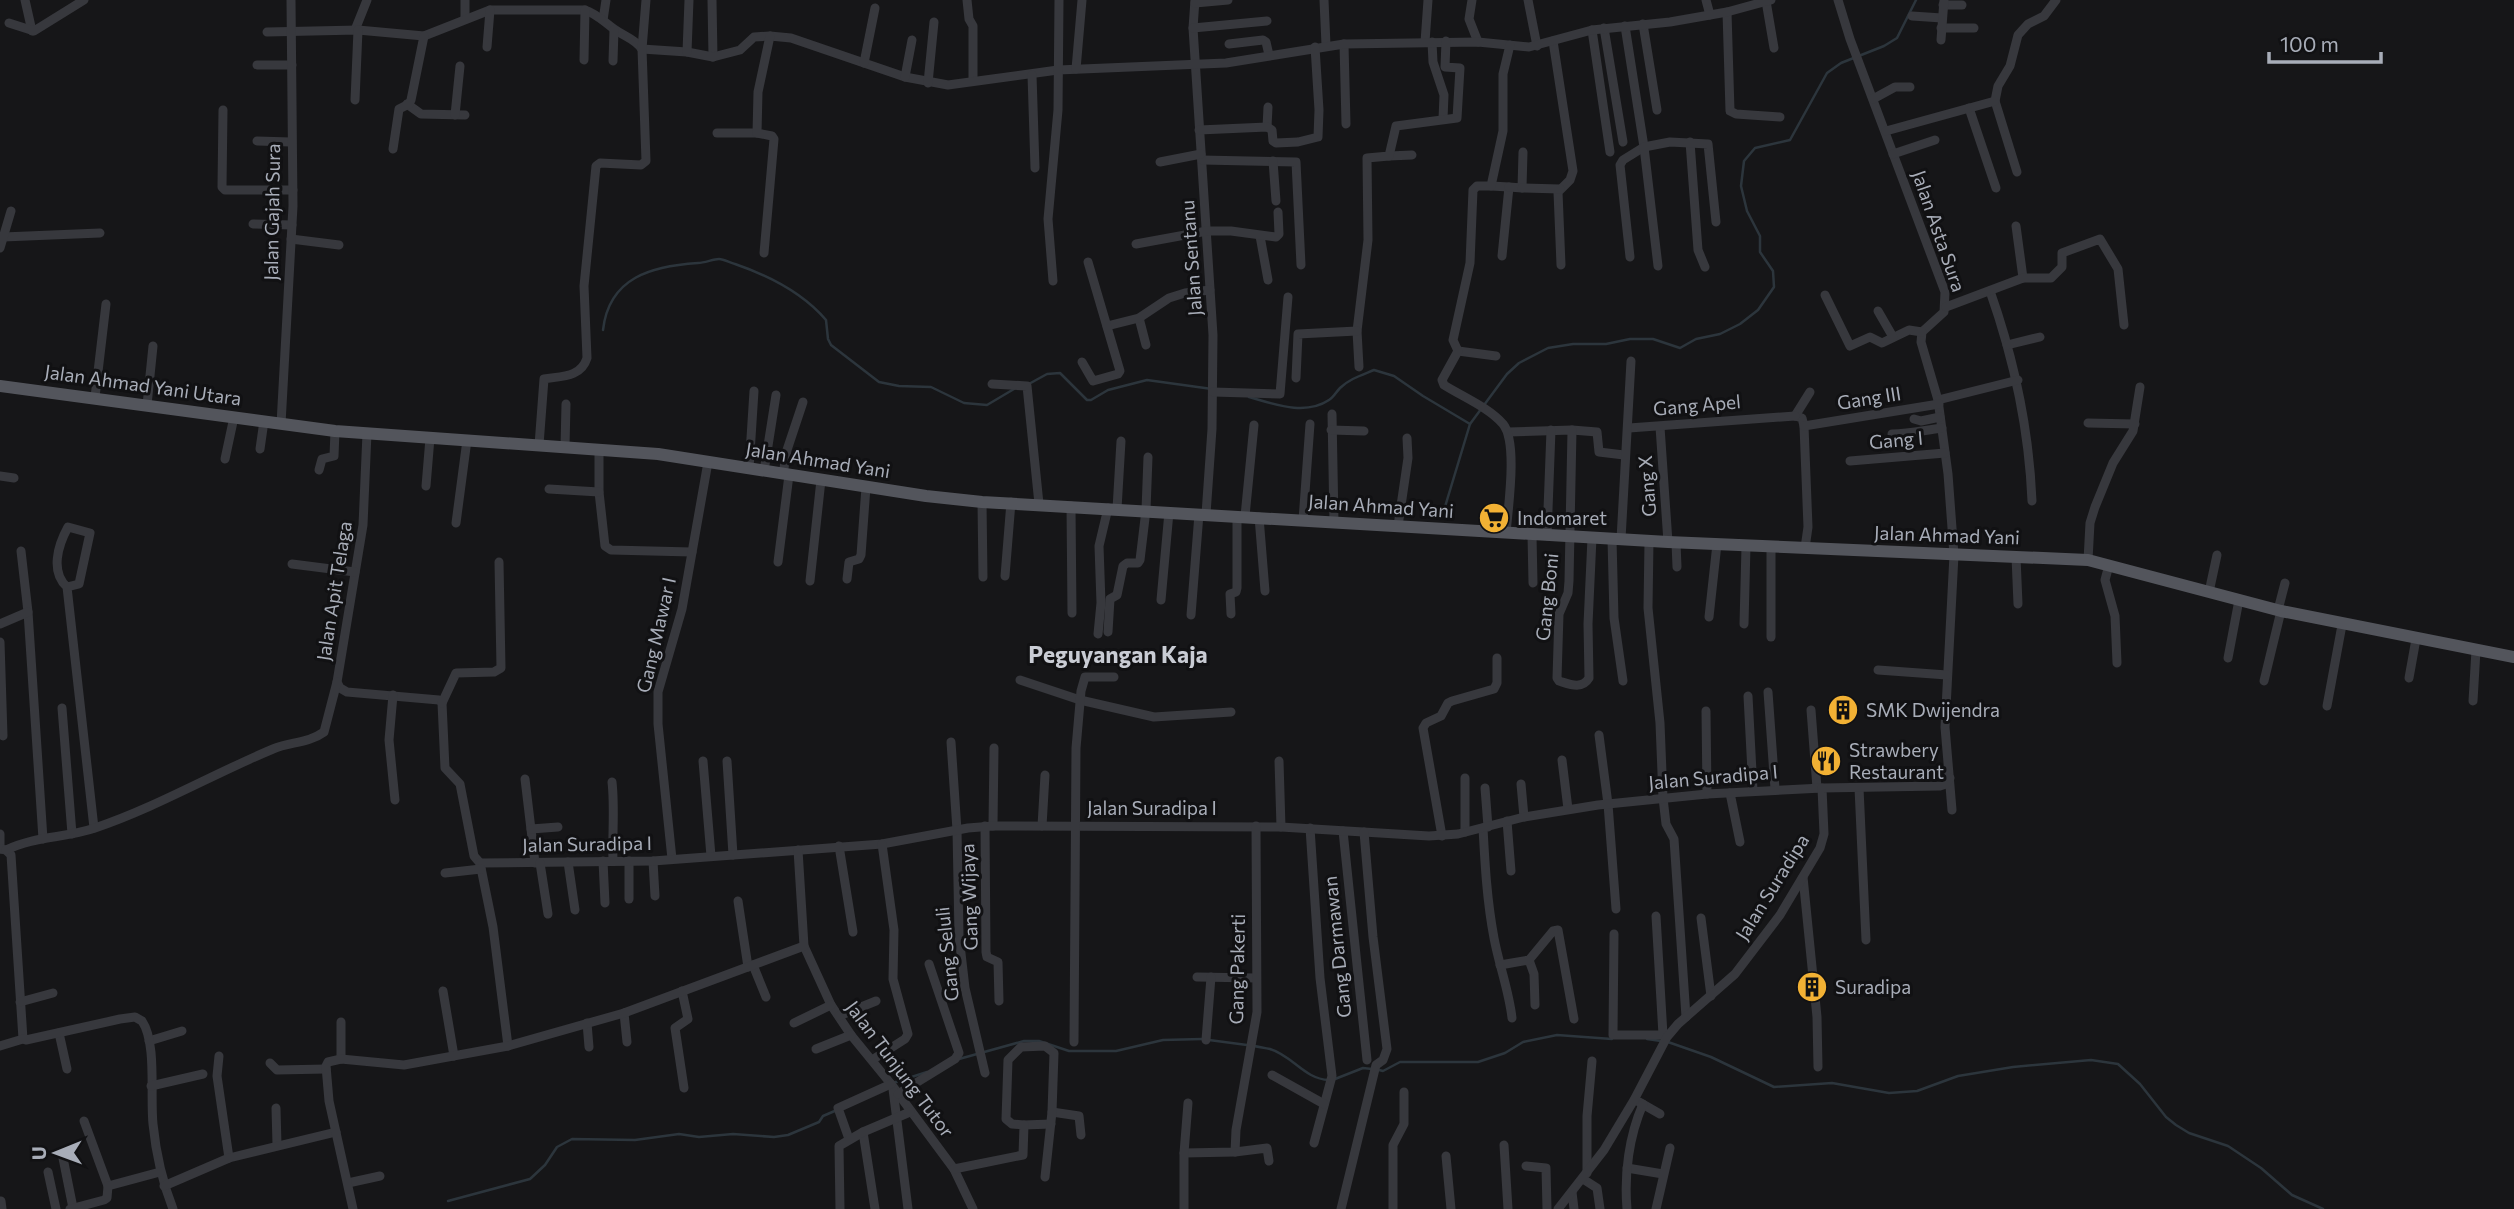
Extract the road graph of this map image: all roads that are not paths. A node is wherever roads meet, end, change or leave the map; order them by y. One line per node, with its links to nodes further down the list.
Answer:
1 (25, 0): 48 (street)
2 (84, 0): 48 (street)
3 (291, 0): 47 (street, Jalan Gajah Sura)
4 (367, 0): 44 (street)
5 (465, 0): 33 (street)
6 (606, 0): 34 (street)
7 (646, 0): 66 (street)
8 (689, 0): 67 (street)
9 (712, 0): 69 (street)
10 (967, 0): 81 (street)
11 (1059, 0): 77 (street)
12 (1082, 0): 78 (street)
13 (1228, 0): 22 (street)
14 (1324, 0): 61 (street)
15 (1428, 0): 56 (street)
16 (1472, 0): 57 (street)
17 (1528, 0): 62 (street)
18 (1706, 0): 31 (street)
19 (1838, 0): 84 (street, Jalan Asta Sura)
20 (2056, 0): 86 (street)
21 (1769, 1): 23 (street); 65 (street)
22 (1195, 2): 41 (street, Jalan Sentanu)
23 (1753, 3): 30 (street)
24 (1944, 3): 26 (street); 38 (street)
25 (545, 4): 28 (street); 29 (street)
26 (1962, 5)
27 (875, 8): 72 (street)
28 (490, 10): 33 (street); 63 (street)
29 (585, 10): 34 (street); 70 (street)
30 (1727, 12): 31 (street); 92 (street)
31 (1710, 15): 39 (street)
32 (1912, 16): 38 (street)
33 (465, 19): 50 (street)
34 (603, 20): 45 (street)
35 (1267, 21): 41 (street)
36 (934, 22): 82 (street)
37 (9, 23): 48 (street)
38 (1941, 23): 43 (street); 53 (street)
39 (1643, 24): 40 (street); 91 (street)
40 (1625, 26): 42 (street); 105 (street)
41 (1193, 28): 75 (street, Jalan Sentanu)
42 (1604, 28): 46 (street); 103 (street)
43 (1974, 28)
44 (356, 30): 47 (street); 50 (street); 85 (street)
45 (614, 30): 66 (street); 71 (street)
46 (1592, 30): 55 (street); 108 (street)
47 (292, 31): 49 (street); 74 (street, Jalan Gajah Sura)
48 (32, 32)
49 (267, 32)
50 (424, 36): 87 (street)
51 (770, 36): 69 (street); 72 (street); 99 (street)
52 (912, 40): 80 (street)
53 (1941, 40)
54 (1446, 41): 56 (street); 57 (street); 93 (street)
55 (1553, 41): 62 (street); 121 (street)
56 (1428, 42): 59 (street); 93 (street)
57 (1478, 42): 60 (street)
58 (1229, 44): 68 (street)
59 (1344, 44): 61 (street); 94 (street)
60 (1510, 45): 62 (street); 117 (street)
61 (1326, 46): 64 (street)
62 (1537, 46)
63 (487, 47)
64 (1315, 47): 68 (street); 95 (street)
65 (1774, 48)
66 (642, 49): 67 (street); 212 (street)
67 (688, 52): 69 (street)
68 (1269, 55): 75 (street)
69 (713, 57)
70 (584, 60)
71 (613, 61)
72 (864, 63): 80 (street)
73 (257, 65): 74 (street)
74 (292, 65): 102 (street, Jalan Gajah Sura)
75 (1196, 65): 78 (street); 96 (street, Jalan Sentanu)
76 (460, 66): 87 (street)
77 (1058, 69): 78 (street); 79 (street); 147 (street)
78 (1076, 69)
79 (1032, 75): 81 (street); 115 (street)
80 (905, 78): 82 (street)
81 (973, 81): 82 (street)
82 (928, 83)
83 (1910, 87): 84 (street)
84 (1873, 99): 97 (street, Jalan Asta Sura)
85 (355, 100)
86 (1995, 101): 89 (street); 116 (street)
87 (407, 104): 106 (street)
88 (1268, 107): 95 (street)
89 (1969, 108): 97 (street); 120 (street)
90 (223, 110): 122 (street)
91 (1657, 110)
92 (1780, 117)
93 (1443, 120): 111 (street)
94 (1346, 124)
95 (1267, 127): 96 (street)
96 (1199, 130): 112 (street, Jalan Sentanu)
97 (1886, 131): 109 (street, Jalan Asta Sura)
98 (717, 133): 99 (street)
99 (757, 133): 138 (street)
100 (1935, 140): 109 (street)
101 (257, 141): 102 (street)
102 (291, 142): 122 (street, Jalan Gajah Sura)
103 (1623, 142)
104 (1690, 142): 105 (street); 126 (street); 145 (street)
105 (1644, 147): 140 (street); 144 (street)
106 (393, 149)
107 (1523, 152): 119 (street)
108 (1610, 152)
109 (1894, 154): 154 (street, Jalan Asta Sura)
110 (1412, 155): 111 (street)
111 (1389, 156): 159 (street)
112 (1201, 157): 113 (street); 114 (street); 130 (street, Jalan Sentanu)
113 (1273, 161): 123 (street); 142 (street)
114 (1160, 162)
115 (1035, 168)
116 (2017, 172)
117 (1491, 186): 118 (street); 166 (street)
118 (1509, 187): 119 (street); 139 (street)
119 (1521, 188): 121 (street)
120 (1996, 188)
121 (1560, 189): 143 (street)
122 (293, 190): 128 (street, Jalan Gajah Sura)
123 (1276, 201)
124 (11, 211): 133 (street)
125 (1278, 212): 132 (street)
126 (1716, 222)
127 (253, 224): 128 (street)
128 (292, 225): 134 (street, Jalan Gajah Sura)
129 (2016, 226): 146 (street)
130 (1207, 231): 132 (street); 135 (street); 149 (street, Jalan Sentanu)
131 (100, 233): 133 (street)
132 (1260, 236): 148 (street)
133 (3, 237): 137 (street)
134 (291, 239): 136 (street); 192 (street, Jalan Gajah Sura)
135 (1136, 244)
136 (339, 245)
137 (0, 248)
138 (764, 253)
139 (1502, 256)
140 (1630, 257)
141 (1088, 262): 158 (street)
142 (1301, 264)
143 (1561, 265)
144 (1658, 266)
145 (1705, 267)
146 (2023, 278): 150 (street); 157 (street)
147 (1053, 281)
148 (1268, 281)
149 (1210, 290): 156 (street); 178 (street, Jalan Sentanu)
150 (1990, 291): 154 (street); 164 (street)
151 (1825, 295): 161 (street)
152 (1288, 297): 178 (street)
153 (106, 304): 180 (street)
154 (1946, 307): 160 (street, Jalan Asta Sura)
155 (1878, 311): 161 (street)
156 (1139, 318): 158 (street); 163 (street)
157 (2124, 325)
158 (1107, 326): 169 (street)
159 (1357, 331): 170 (street); 171 (street)
160 (1922, 332): 161 (street); 182 (street)
161 (1892, 337)
162 (2040, 337): 164 (street)
163 (1146, 345)
164 (2007, 345): 172 (street)
165 (152, 346): 184 (street)
166 (1458, 351): 167 (street); 205 (street)
167 (1496, 356)
168 (1632, 361): 198 (street)
169 (1082, 362)
170 (1359, 367)
171 (1296, 378)
172 (2018, 380): 182 (street, Gang III); 233 (street)
173 (992, 384): 236 (street)
174 (0, 386): 180 (main road, Jalan Ahmad Yani Utara)
175 (2140, 387): 194 (street)
176 (754, 391): 222 (street)
177 (1810, 391): 186 (street)
178 (1213, 392): 241 (street, Jalan Sentanu)
179 (776, 395): 224 (street)
180 (95, 397): 184 (main road, Jalan Ahmad Yani Utara)
181 (803, 402): 226 (street)
182 (1938, 402): 188 (street); 196 (street, Gang III)
183 (566, 404): 213 (street)
184 (147, 405): 187 (main road, Jalan Ahmad Yani Utara)
185 (1332, 414): 200 (street)
186 (1795, 416): 196 (street); 197 (street, Gang Apel)
187 (234, 417): 190 (main road, Jalan Ahmad Yani Utara); 219 (street)
188 (1940, 417): 189 (street); 199 (street)
189 (1914, 419)
190 (264, 421): 192 (main road, Jalan Ahmad Yani Utara); 214 (street)
191 (2088, 422): 194 (street)
192 (281, 424): 203 (main road, Jalan Ahmad Yani)
193 (1310, 424): 244 (street)
194 (2135, 424): 265 (street)
195 (1254, 425): 242 (street)
196 (1804, 426): 259 (street)
197 (1660, 427): 198 (street, Gang Apel); 255 (street, Gang X)
198 (1629, 428): 217 (street, Gang Apel)
199 (1942, 428): 207 (street); 216 (street)
200 (1331, 430): 204 (street); 245 (street)
201 (1551, 430): 202 (street); 205 (street); 250 (street)
202 (1572, 430): 217 (street); 253 (street)
203 (335, 431): 206 (main road, Jalan Ahmad Yani); 223 (street)
204 (1364, 431)
205 (1508, 432): 248 (street)
206 (367, 433): 208 (main road, Jalan Ahmad Yani); 271 (street, Jalan Apit Telaga)
207 (1892, 434)
208 (430, 438): 210 (main road, Jalan Ahmad Yani); 229 (street)
209 (1407, 438): 247 (street)
210 (467, 440): 212 (main road, Jalan Ahmad Yani); 246 (street)
211 (1121, 441): 238 (street)
212 (539, 445): 213 (main road, Jalan Ahmad Yani)
213 (565, 446): 215 (main road, Jalan Ahmad Yani)
214 (260, 449)
215 (599, 449): 221 (main road, Jalan Ahmad Yani); 232 (street)
216 (1945, 453): 220 (street, Gang I); 262 (street)
217 (1624, 455): 252 (street, Gang Apel)
218 (1148, 457): 239 (street)
219 (225, 459)
220 (1850, 461)
221 (708, 462): 222 (main road, Jalan Ahmad Yani); 261 (street, Gang Mawar I)
222 (749, 468): 224 (main road, Jalan Ahmad Yani)
223 (319, 470)
224 (764, 471): 226 (main road, Jalan Ahmad Yani)
225 (0, 475): 227 (street)
226 (786, 475): 228 (main road, Jalan Ahmad Yani); 267 (street)
227 (14, 478)
228 (821, 480): 230 (main road, Jalan Ahmad Yani); 275 (street)
229 (426, 486)
230 (866, 487): 234 (main road, Jalan Ahmad Yani); 274 (street)
231 (550, 489): 232 (street)
232 (599, 492): 261 (street)
233 (2032, 501)
234 (982, 502): 235 (main road, Jalan Ahmad Yani); 273 (street)
235 (1011, 502): 236 (main road, Jalan Ahmad Yani); 272 (street)
236 (1039, 504): 237 (main road, Jalan Ahmad Yani)
237 (1071, 506): 238 (main road, Jalan Ahmad Yani); 286 (street)
238 (1112, 508): 239 (main road, Jalan Ahmad Yani); 294 (street)
239 (1146, 510): 240 (main road, Jalan Ahmad Yani); 293 (street)
240 (1169, 512): 241 (main road, Jalan Ahmad Yani); 281 (street)
241 (1202, 514): 242 (main road, Jalan Ahmad Yani); 288 (street, Jalan Sentanu)
242 (1241, 516): 243 (main road, Jalan Ahmad Yani); 287 (street)
243 (1259, 517): 244 (main road, Jalan Ahmad Yani); 279 (street)
244 (1303, 520): 245 (main road, Jalan Ahmad Yani)
245 (1334, 522): 247 (main road, Jalan Ahmad Yani)
246 (456, 523)
247 (1398, 526): 248 (main road, Jalan Ahmad Yani)
248 (1506, 533): 249 (main road, Jalan Ahmad Yani)
249 (1532, 535): 250 (main road, Jalan Ahmad Yani); 276 (street)
250 (1547, 536): 253 (main road, Jalan Ahmad Yani)
251 (1592, 538): 252 (main road, Jalan Ahmad Yani); 253 (main road, Jalan Ahmad Yani); 253 (street, Gang Boni)
252 (1617, 539): 254 (main road, Jalan Ahmad Yani); 308 (street, Gang Apel)
253 (1570, 541)
254 (1649, 541): 255 (main road, Jalan Ahmad Yani); 343 (street)
255 (1672, 542): 256 (main road, Jalan Ahmad Yani); 270 (street, Gang X)
256 (1717, 544): 257 (main road, Jalan Ahmad Yani); 289 (street)
257 (1746, 546): 258 (main road, Jalan Ahmad Yani); 291 (street)
258 (1771, 547): 259 (main road, Jalan Ahmad Yani); 295 (street)
259 (1805, 548): 262 (main road, Jalan Ahmad Yani)
260 (21, 551): 285 (street)
261 (692, 552): 375 (street, Gang Mawar I)
262 (1954, 555): 264 (main road, Jalan Ahmad Yani); 304 (street)
263 (2217, 555): 280 (street)
264 (2016, 557): 265 (main road, Jalan Ahmad Yani); 283 (street)
265 (2088, 560): 269 (main road, Jalan Ahmad Yani)
266 (499, 562): 316 (street)
267 (778, 562)
268 (292, 564): 271 (street)
269 (2109, 565): 280 (main road, Jalan Ahmad Yani); 302 (street)
270 (1677, 567)
271 (355, 572): 310 (street, Jalan Apit Telaga)
272 (1005, 576)
273 (983, 577)
274 (847, 579)
275 (810, 581)
276 (1533, 583)
277 (2285, 583): 284 (street)
278 (67, 587): 278 (street); 357 (street)
279 (1265, 591)
280 (2209, 592): 282 (main road, Jalan Ahmad Yani)
281 (1161, 600)
282 (2239, 600): 284 (main road, Jalan Ahmad Yani); 301 (street)
283 (2018, 604)
284 (2279, 610): 292 (main road, Jalan Ahmad Yani); 309 (street)
285 (28, 612): 290 (street); 367 (street)
286 (1072, 613)
287 (1231, 614)
288 (1191, 615)
289 (1710, 617)
290 (0, 624)
291 (1744, 624)
292 (2342, 625): 296 (main road, Jalan Ahmad Yani); 317 (street)
293 (1108, 632)
294 (1097, 634)
295 (1771, 637)
296 (2416, 639): 298 (main road, Jalan Ahmad Yani); 306 (street)
297 (0, 642): 323 (street)
298 (2476, 650): 299 (main road, Jalan Ahmad Yani); 315 (street)
299 (2514, 657)
300 (1497, 658): 366 (street)
301 (2228, 659)
302 (2117, 663)
303 (1878, 670): 304 (street)
304 (1947, 675): 331 (street)
305 (1114, 677): 314 (street)
306 (2409, 678)
307 (1020, 680): 314 (street)
308 (1623, 681)
309 (2264, 681)
310 (337, 682): 312 (street, Jalan Apit Telaga); 357 (street)
311 (1768, 692): 339 (street)
312 (393, 695): 316 (street, Jalan Apit Telaga); 344 (street)
313 (1748, 696): 340 (street)
314 (1080, 700): 321 (street); 350 (street)
315 (2473, 701)
316 (442, 703): 382 (street)
317 (2327, 706)
318 (62, 708): 365 (street)
319 (1811, 710): 337 (street, Jalan Suradipa)
320 (1706, 711): 342 (street)
321 (1231, 712)
322 (1599, 735): 345 (street)
323 (3, 736)
324 (951, 742): 360 (street, Gang Seluli)
325 (993, 748): 351 (street, Gang Wijaya)
326 (1562, 760): 346 (street)
327 (704, 761): 374 (street)
328 (727, 761): 373 (street)
329 (1279, 761): 355 (street)
330 (1045, 775): 352 (street)
331 (1950, 777): 338 (street); 347 (street)
332 (1465, 778): 363 (street)
333 (525, 779): 359 (street)
334 (612, 782): 377 (street)
335 (1521, 784): 348 (street)
336 (1485, 788): 356 (street)
337 (1819, 788): 338 (street); 339 (street, Jalan Suradipa I); 385 (street, Jalan Suradipa)
338 (1859, 788): 397 (street)
339 (1775, 789): 340 (street, Jalan Suradipa I)
340 (1753, 791): 341 (street, Jalan Suradipa I)
341 (1730, 793): 342 (street, Jalan Suradipa I); 368 (street)
342 (1707, 794): 343 (street, Jalan Suradipa I)
343 (1663, 798): 345 (street, Jalan Suradipa I); 418 (street)
344 (395, 800)
345 (1608, 804): 346 (street, Jalan Suradipa I); 390 (street)
346 (1568, 809): 348 (street, Jalan Suradipa I)
347 (1952, 810)
348 (1524, 817): 349 (street, Jalan Suradipa I)
349 (1507, 821): 356 (street, Jalan Suradipa I); 383 (street)
350 (1077, 825): 352 (street, Jalan Suradipa I); 353 (street, Jalan Suradipa I); 432 (street)
351 (989, 826): 352 (street, Jalan Suradipa I); 360 (street, Jalan Suradipa I); 412 (street, Gang Wijaya)
352 (1042, 826)
353 (1256, 826): 355 (street, Jalan Suradipa I); 405 (street, Gang Pakerti)
354 (558, 827): 359 (street)
355 (1281, 827): 358 (street, Jalan Suradipa I)
356 (1485, 827): 363 (street, Jalan Suradipa I); 401 (street)
357 (94, 828): 365 (street)
358 (1310, 828): 361 (street, Jalan Suradipa I); 456 (street)
359 (531, 829): 381 (street)
360 (957, 830): 369 (street, Jalan Suradipa I); 447 (street, Gang Seluli)
361 (1343, 831): 362 (street, Jalan Suradipa I); 441 (street, Gang Darmawan)
362 (1364, 832): 366 (street, Jalan Suradipa I); 503 (street)
363 (1465, 832): 366 (street, Jalan Suradipa I)
364 (0, 834): 371 (street)
365 (72, 834): 367 (street)
366 (1442, 836)
367 (43, 839): 371 (street)
368 (1740, 842)
369 (882, 844): 370 (street, Jalan Suradipa I); 440 (street)
370 (839, 846): 372 (street, Jalan Suradipa I); 395 (street)
371 (2, 849): 413 (street)
372 (798, 850): 373 (street, Jalan Suradipa I); 398 (street)
373 (733, 855): 374 (street, Jalan Suradipa I)
374 (711, 856): 375 (street, Jalan Suradipa I)
375 (672, 859): 379 (street, Jalan Suradipa I)
376 (603, 861): 377 (street, Jalan Suradipa I); 380 (street, Jalan Suradipa I); 389 (street)
377 (613, 861): 378 (street, Jalan Suradipa I)
378 (629, 861): 379 (street, Jalan Suradipa I); 387 (street)
379 (653, 861): 386 (street)
380 (568, 862): 381 (street, Jalan Suradipa I); 391 (street)
381 (538, 863): 382 (street, Jalan Suradipa I); 392 (street)
382 (480, 866): 384 (street, Jalan Suradipa I); 434 (street)
383 (1511, 871)
384 (445, 873)
385 (1803, 877): 409 (street, Jalan Suradipa); 445 (street)
386 (655, 896)
387 (629, 899)
388 (738, 901): 402 (street)
389 (605, 903)
390 (1616, 909)
391 (575, 910)
392 (548, 914)
393 (1656, 916): 427 (street)
394 (1701, 918): 409 (street)
395 (853, 932)
396 (1614, 934): 427 (street)
397 (1866, 940)
398 (804, 946): 402 (street); 414 (street, Jalan Tunjung Tutor)
399 (1529, 960): 401 (street); 415 (street); 420 (street)
400 (929, 964): 452 (street)
401 (1500, 965): 419 (street)
402 (750, 966): 407 (street); 410 (street)
403 (1197, 977): 404 (street)
404 (1211, 978): 405 (street); 429 (street)
405 (1256, 978): 474 (street, Gang Pakerti)
406 (443, 991): 438 (street)
407 (682, 991): 416 (street); 451 (street)
408 (53, 993): 413 (street)
409 (1711, 996): 418 (street, Jalan Suradipa)
410 (766, 998)
411 (876, 1001): 417 (street)
412 (999, 1001)
413 (20, 1002): 428 (street)
414 (831, 1005): 417 (street, Jalan Tunjung Tutor); 423 (street)
415 (1535, 1005)
416 (624, 1013): 422 (street); 431 (street)
417 (839, 1017): 426 (street, Jalan Tunjung Tutor)
418 (1686, 1017): 427 (street, Jalan Suradipa)
419 (1512, 1018)
420 (1574, 1019)
421 (341, 1022): 439 (street)
422 (587, 1023): 434 (street); 435 (street)
423 (794, 1023)
424 (182, 1031): 430 (street)
425 (59, 1033): 428 (street); 430 (street); 446 (street)
426 (851, 1035): 436 (street); 440 (street, Jalan Tunjung Tutor)
427 (1666, 1035): 454 (street, Jalan Suradipa)
428 (23, 1039): 433 (street)
429 (1206, 1040)
430 (149, 1041): 450 (street)
431 (627, 1042)
432 (1074, 1042)
433 (0, 1046)
434 (508, 1046): 438 (street)
435 (589, 1047)
436 (816, 1049)
437 (219, 1056): 477 (street)
438 (454, 1056): 439 (street)
439 (341, 1059): 444 (street)
440 (872, 1060): 452 (street, Jalan Tunjung Tutor)
441 (1367, 1060)
442 (1592, 1061): 487 (street)
443 (270, 1063): 444 (street)
444 (327, 1065): 465 (street)
445 (1818, 1067)
446 (67, 1069)
447 (985, 1073)
448 (203, 1074): 450 (street)
449 (1272, 1075): 456 (street)
450 (151, 1086): 483 (street)
451 (684, 1088)
452 (894, 1088): 458 (street, Jalan Tunjung Tutor); 461 (street); 468 (street)
453 (1404, 1092): 504 (street)
454 (1638, 1102): 460 (street); 480 (street); 487 (street, Jalan Suradipa)
455 (1188, 1103): 473 (street)
456 (1324, 1104): 469 (street)
457 (276, 1108): 470 (street)
458 (910, 1112): 461 (street); 481 (street, Jalan Tunjung Tutor)
459 (1052, 1112): 463 (street); 464 (street); 467 (street)
460 (1660, 1114)
461 (895, 1120): 466 (street); 500 (street)
462 (84, 1121): 489 (street)
463 (1051, 1124): 464 (street); 486 (street)
464 (1024, 1125): 481 (street)
465 (336, 1132): 470 (street); 488 (street)
466 (863, 1132): 468 (street); 499 (street)
467 (1081, 1135)
468 (849, 1139): 498 (street)
469 (1314, 1143)
470 (277, 1145): 477 (street)
471 (1504, 1145): 506 (street)
472 (1670, 1148): 484 (street)
473 (1184, 1153): 474 (street); 502 (street)
474 (1235, 1153): 478 (street)
475 (1446, 1156): 505 (street)
476 (63, 1158): 495 (street)
477 (229, 1158): 490 (street)
478 (1269, 1161)
479 (1526, 1166): 507 (street)
480 (1628, 1168): 484 (street); 511 (street)
481 (954, 1170): 501 (street, Jalan Tunjung Tutor)
482 (48, 1172): 494 (street)
483 (160, 1172): 489 (street); 490 (street)
484 (1663, 1174): 512 (street)
485 (380, 1176): 488 (street)
486 (1045, 1177)
487 (1585, 1177): 491 (street, Jalan Suradipa); 510 (street)
488 (348, 1183): 497 (street)
489 (108, 1186): 495 (street)
490 (164, 1186): 496 (street)
491 (1572, 1192): 508 (street, Jalan Suradipa); 509 (street)
492 (1, 1200): 493 (street)
493 (2, 1209)
494 (56, 1209)
495 (72, 1209)
496 (173, 1209)
497 (354, 1209)
498 (840, 1209)
499 (875, 1209)
500 (908, 1209)
501 (972, 1209)
502 (1184, 1209)
503 (1341, 1209)
504 (1393, 1209)
505 (1451, 1209)
506 (1508, 1209)
507 (1547, 1209)
508 (1558, 1209)
509 (1573, 1209)
510 (1600, 1209)
511 (1627, 1209)
512 (1656, 1209)

